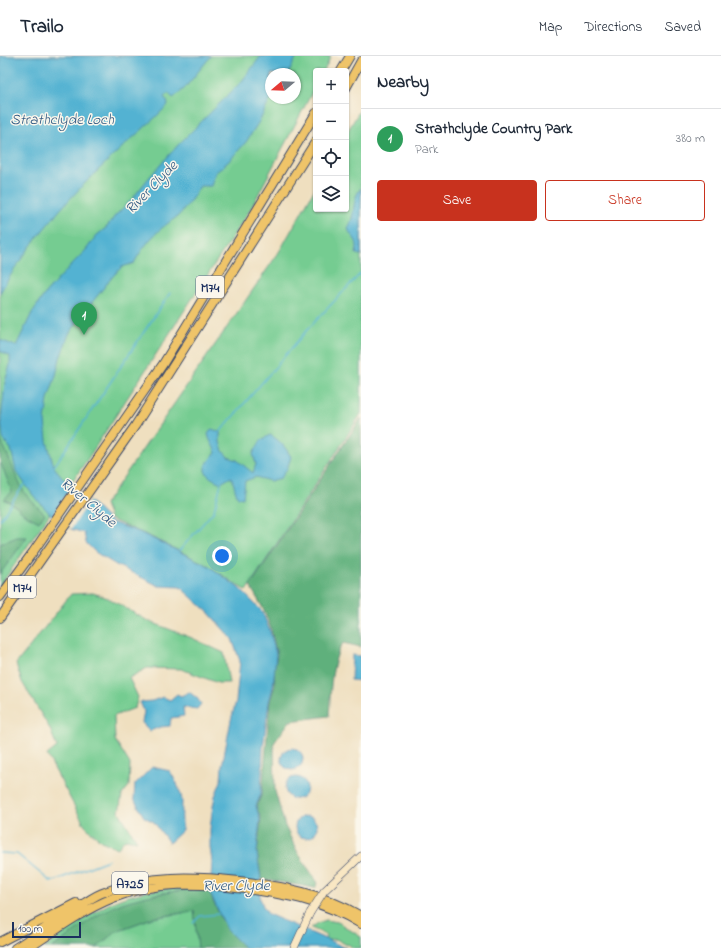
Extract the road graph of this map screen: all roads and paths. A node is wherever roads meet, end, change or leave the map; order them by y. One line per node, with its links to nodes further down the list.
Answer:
1 (350, 56): 3 (highway)
2 (361, 61): 5 (highway)
3 (343, 68)
4 (361, 72): 6 (highway)
5 (349, 83)
6 (349, 90)
7 (313, 118): 9 (highway, M74)
8 (313, 146): 10 (highway, M74)
9 (0, 597)
10 (0, 618)
11 (361, 856): 13 (main road)
12 (361, 862): 13 (main road)
13 (345, 871): 24 (main road, bridge)
14 (193, 881): 15 (highway, A725); 16 (highway, A725); 17 (highway, A725)
15 (277, 890): 18 (highway, A725); 19 (highway, A725)
16 (103, 892): 20 (highway, A725); 21 (highway, A725)
17 (90, 909): 22 (highway, A725); 23 (highway)
18 (361, 916)
19 (361, 924)
20 (0, 942)
21 (15, 948)
22 (29, 948)
23 (38, 948)
24 (294, 948)

